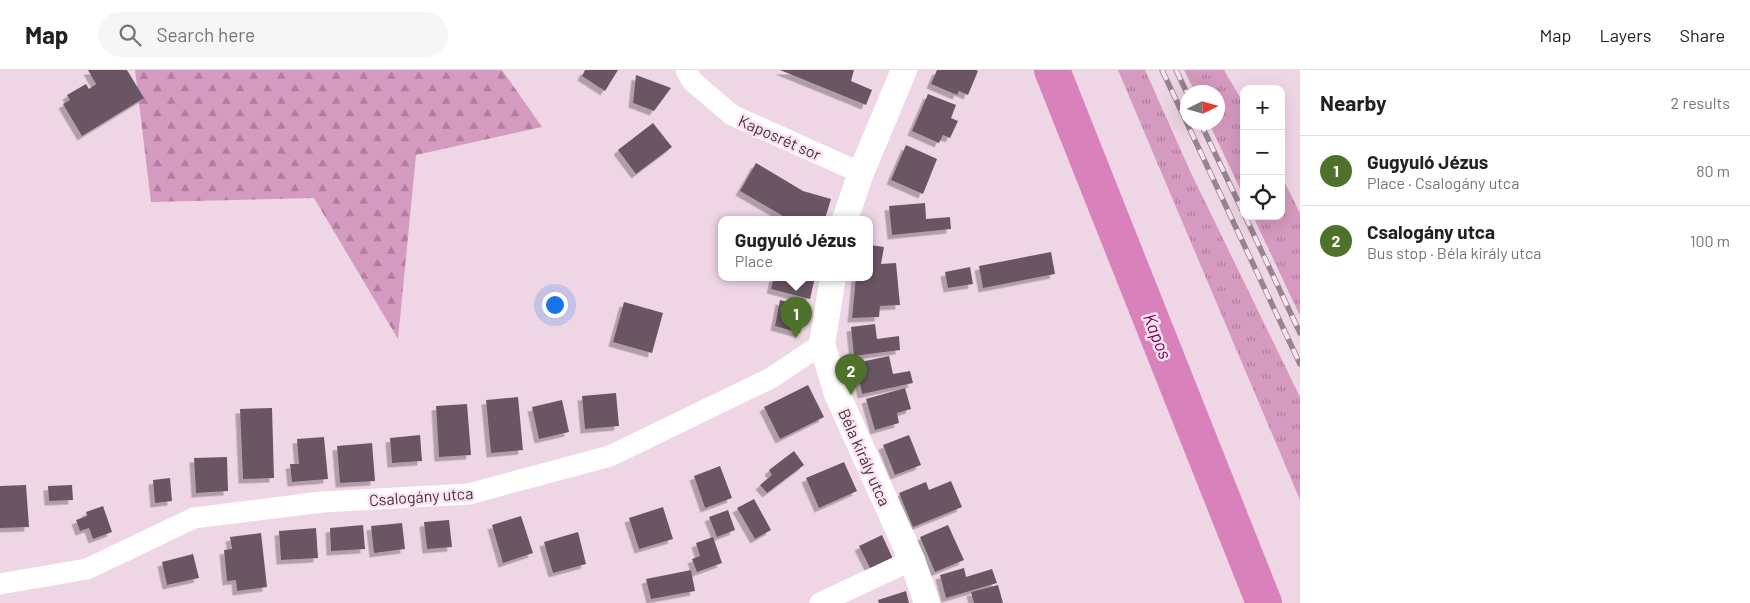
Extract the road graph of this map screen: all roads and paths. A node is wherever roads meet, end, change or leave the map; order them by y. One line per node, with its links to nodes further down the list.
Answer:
1 (686, 70): 3 (street, Kaposrét sor)
2 (904, 70): 3 (street)
3 (861, 173): 4 (street)
4 (846, 216)
5 (832, 281): 6 (street, Béla király utca)
6 (822, 344): 7 (street, Béla király utca); 8 (street, Csalogány utca)
7 (912, 560): 9 (street); 10 (street, Béla király utca)
8 (0, 584)
9 (820, 603)
10 (927, 603)

